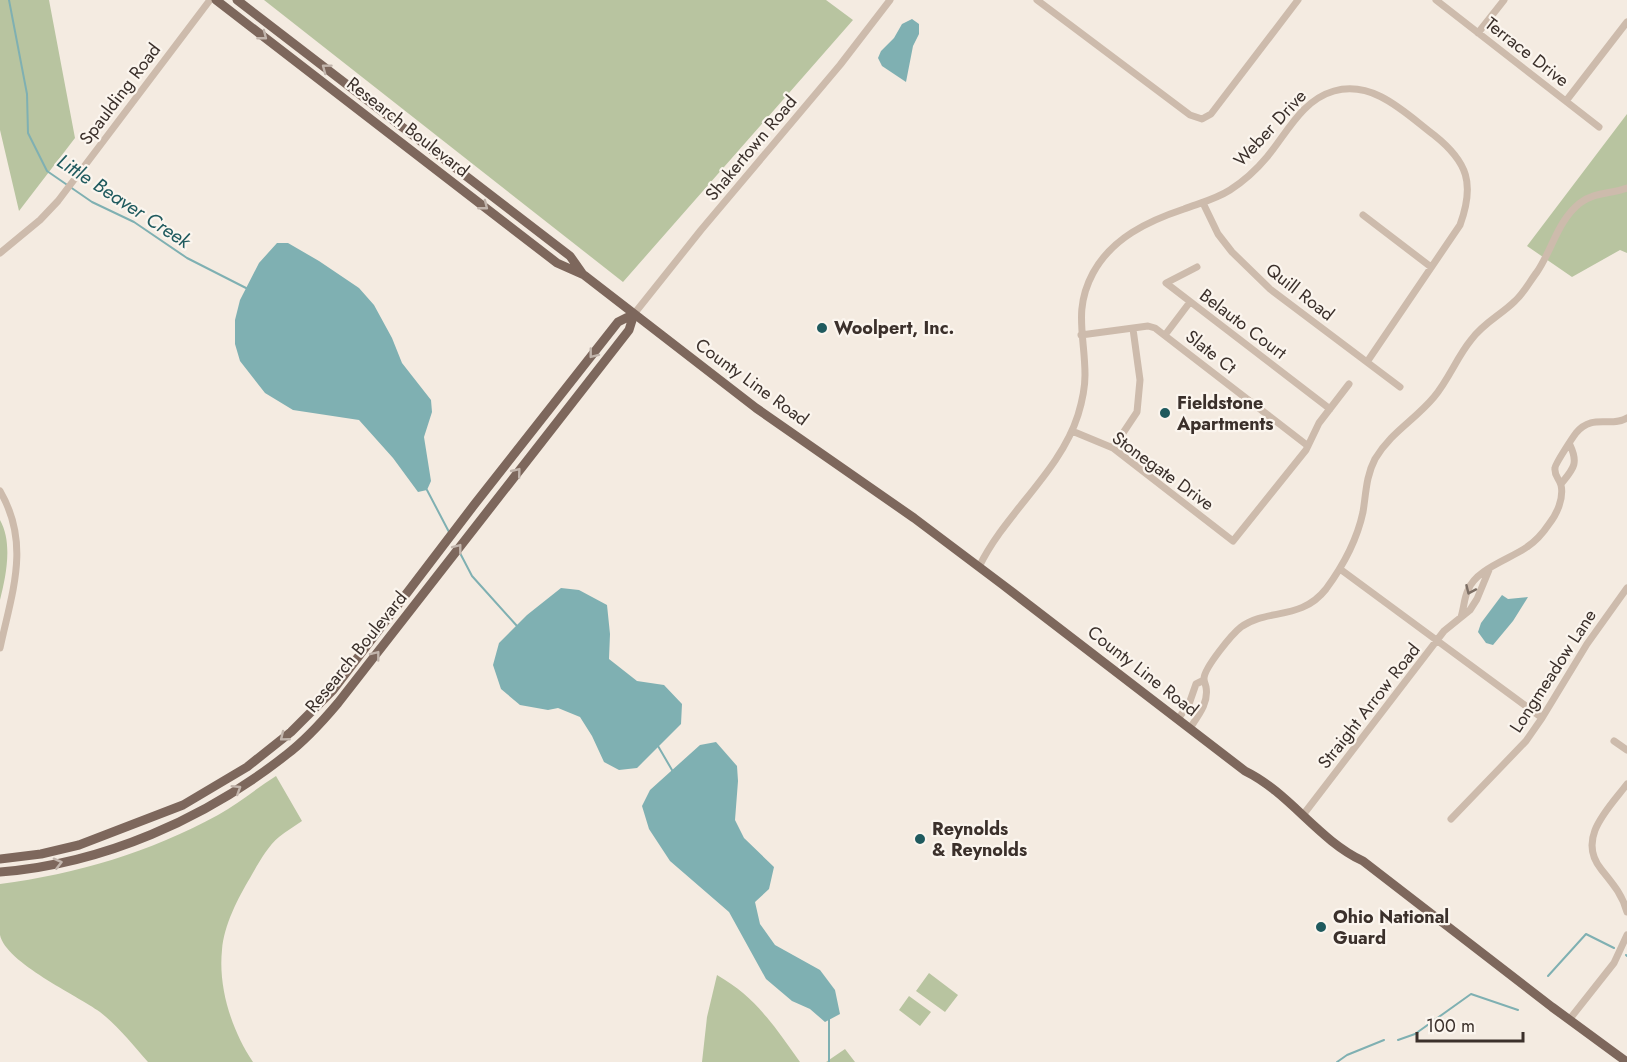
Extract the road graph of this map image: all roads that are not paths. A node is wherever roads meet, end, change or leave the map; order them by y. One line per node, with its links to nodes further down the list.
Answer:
1 (210, 0): 18 (street, Spaulding Road)
2 (216, 0): 14 (main road, Research Boulevard, one-way to 14)
3 (237, 0): 13 (main road, Research Boulevard, one-way to 3)
4 (890, 0): 23 (street, Shakertown Road)
5 (1037, 0): 6 (street)
6 (1298, 0)
7 (1436, 0): 10 (street, Terrace Drive)
8 (1504, 0): 10 (street)
9 (1627, 22): 11 (street)
10 (1478, 33): 11 (street, Terrace Drive)
11 (1566, 101): 12 (street, Terrace Drive)
12 (1599, 127)
13 (439, 155): 14 (main road); 21 (main road, Research Boulevard)
14 (431, 165): 21 (main road, Research Boulevard, one-way to 21)
15 (1627, 188): 39 (street)
16 (1203, 203): 20 (street, Weber Drive); 25 (street, Weber Drive); 27 (street, Quill Road)
17 (1363, 215): 20 (street)
18 (0, 253)
19 (1197, 267): 22 (street, Belauto Court)
20 (1431, 267): 27 (street, Weber Drive)
21 (584, 275): 23 (main road, Research Boulevard)
22 (1190, 302): 26 (street); 30 (street, Belauto Court)
23 (634, 314): 38 (main road, County Line Road); 54 (main road, Research Boulevard, one-way to 54); 55 (main road, Research Boulevard, one-way to 23)
24 (1133, 329): 25 (street, Slate Ct); 26 (street, Slate Ct); 35 (street)
25 (1081, 335): 32 (street, Weber Drive)
26 (1165, 335): 34 (street, Slate Ct)
27 (1367, 362): 29 (street, Quill Road)
28 (1349, 384): 30 (street)
29 (1400, 387)
30 (1330, 409): 34 (street)
31 (1627, 418): 33 (street, Straight Arrow Road)
32 (1071, 431): 35 (street, Stonegate Drive); 38 (street, Weber Drive)
33 (1570, 445): 36 (street, Straight Arrow Road); 36 (street, Straight Arrow Road)
34 (1308, 446): 35 (street, Stonegate Drive)
35 (1113, 448)
36 (1560, 484): 40 (street, Straight Arrow Road)
37 (0, 491): 44 (street)
38 (979, 567): 47 (main road, County Line Road)
39 (1340, 569): 43 (street); 45 (street)
40 (1489, 570): 42 (street, Straight Arrow Road); 42 (street, Straight Arrow Road, one-way to 42)
41 (1627, 588): 46 (street, Longmeadow Lane)
42 (1461, 617): 43 (street, Straight Arrow Road)
43 (1438, 642): 46 (street); 52 (street, Straight Arrow Road)
44 (0, 648)
45 (1204, 680): 47 (street); 48 (street)
46 (1542, 718): 53 (street, Longmeadow Lane)
47 (1178, 719): 48 (main road, County Line Road)
48 (1190, 728): 52 (main road, County Line Road)
49 (1614, 741): 50 (street)
50 (1627, 750)
51 (1627, 784): 56 (street)
52 (1303, 815): 58 (main road, County Line Road)
53 (1451, 819)
54 (0, 859)
55 (0, 872)
56 (1627, 912)
57 (1627, 935): 58 (street)
58 (1569, 1020): 59 (main road, County Line Road)
59 (1627, 1062)

